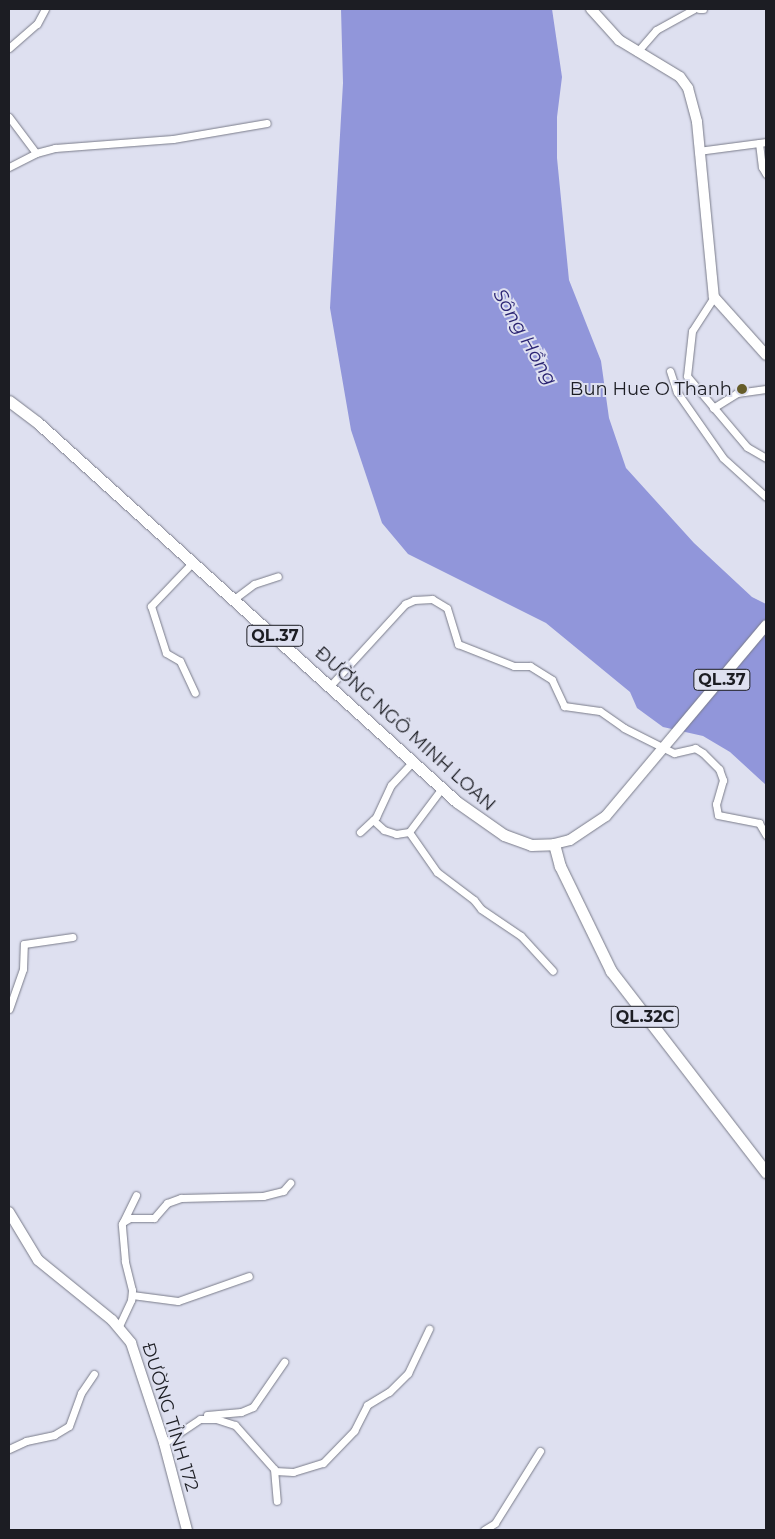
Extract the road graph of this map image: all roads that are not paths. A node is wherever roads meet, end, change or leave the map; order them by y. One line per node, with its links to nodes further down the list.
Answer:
1 (45, 9): 6 (street)
2 (591, 9): 7 (main road)
3 (694, 9): 7 (street)
4 (699, 9): 5 (street)
5 (702, 9)
6 (9, 48)
7 (637, 52): 11 (main road)
8 (9, 117): 12 (street)
9 (267, 123): 12 (street)
10 (762, 143): 11 (street); 14 (street)
11 (698, 151): 15 (main road)
12 (36, 153): 13 (street)
13 (9, 167)
14 (766, 174)
15 (714, 297): 16 (main road); 20 (street)
16 (766, 355)
17 (670, 371): 22 (street)
18 (766, 389): 20 (street)
19 (9, 402): 23 (highway, ĐƯỜNG NGÔ MINH LOAN / QL.37)
20 (713, 408): 21 (street)
21 (766, 458)
22 (766, 497)
23 (193, 562): 25 (highway, ĐƯỜNG NGÔ MINH LOAN / QL.37); 28 (street)
24 (278, 576): 25 (street)
25 (234, 599): 27 (highway, ĐƯỜNG NGÔ MINH LOAN / QL.37)
26 (766, 625): 29 (main road, ĐƯỜNG NGÔ MINH LOAN / QL.37)
27 (329, 687): 29 (street); 30 (highway, ĐƯỜNG NGÔ MINH LOAN / QL.37)
28 (195, 693)
29 (665, 749): 35 (street); 36 (main road, ĐƯỜNG NGÔ MINH LOAN / QL.37)
30 (413, 761): 31 (highway, ĐƯỜNG NGÔ MINH LOAN / QL.37); 32 (street)
31 (442, 788): 34 (street); 36 (highway, ĐƯỜNG NGÔ MINH LOAN / QL.37)
32 (373, 820): 33 (street); 34 (street)
33 (360, 832)
34 (409, 832): 38 (street)
35 (766, 835)
36 (554, 844): 40 (highway, QL.32C)
37 (72, 937): 39 (street)
38 (553, 971)
39 (9, 1009)
40 (766, 1172)
41 (290, 1183): 44 (street)
42 (136, 1195): 44 (street)
43 (9, 1212): 47 (main road, ĐƯỜNG TỈNH 172)
44 (123, 1222): 46 (street)
45 (249, 1276): 46 (street)
46 (132, 1294): 47 (street)
47 (119, 1326): 52 (main road, ĐƯỜNG TỈNH 172)
48 (429, 1329): 55 (street)
49 (284, 1362): 51 (street)
50 (94, 1374): 53 (street)
51 (200, 1419): 52 (street); 55 (street)
52 (164, 1444): 57 (main road, ĐƯỜNG TỈNH 172)
53 (9, 1449)
54 (540, 1451): 58 (street)
55 (275, 1471): 56 (street)
56 (276, 1501)
57 (187, 1530)
58 (484, 1530)

